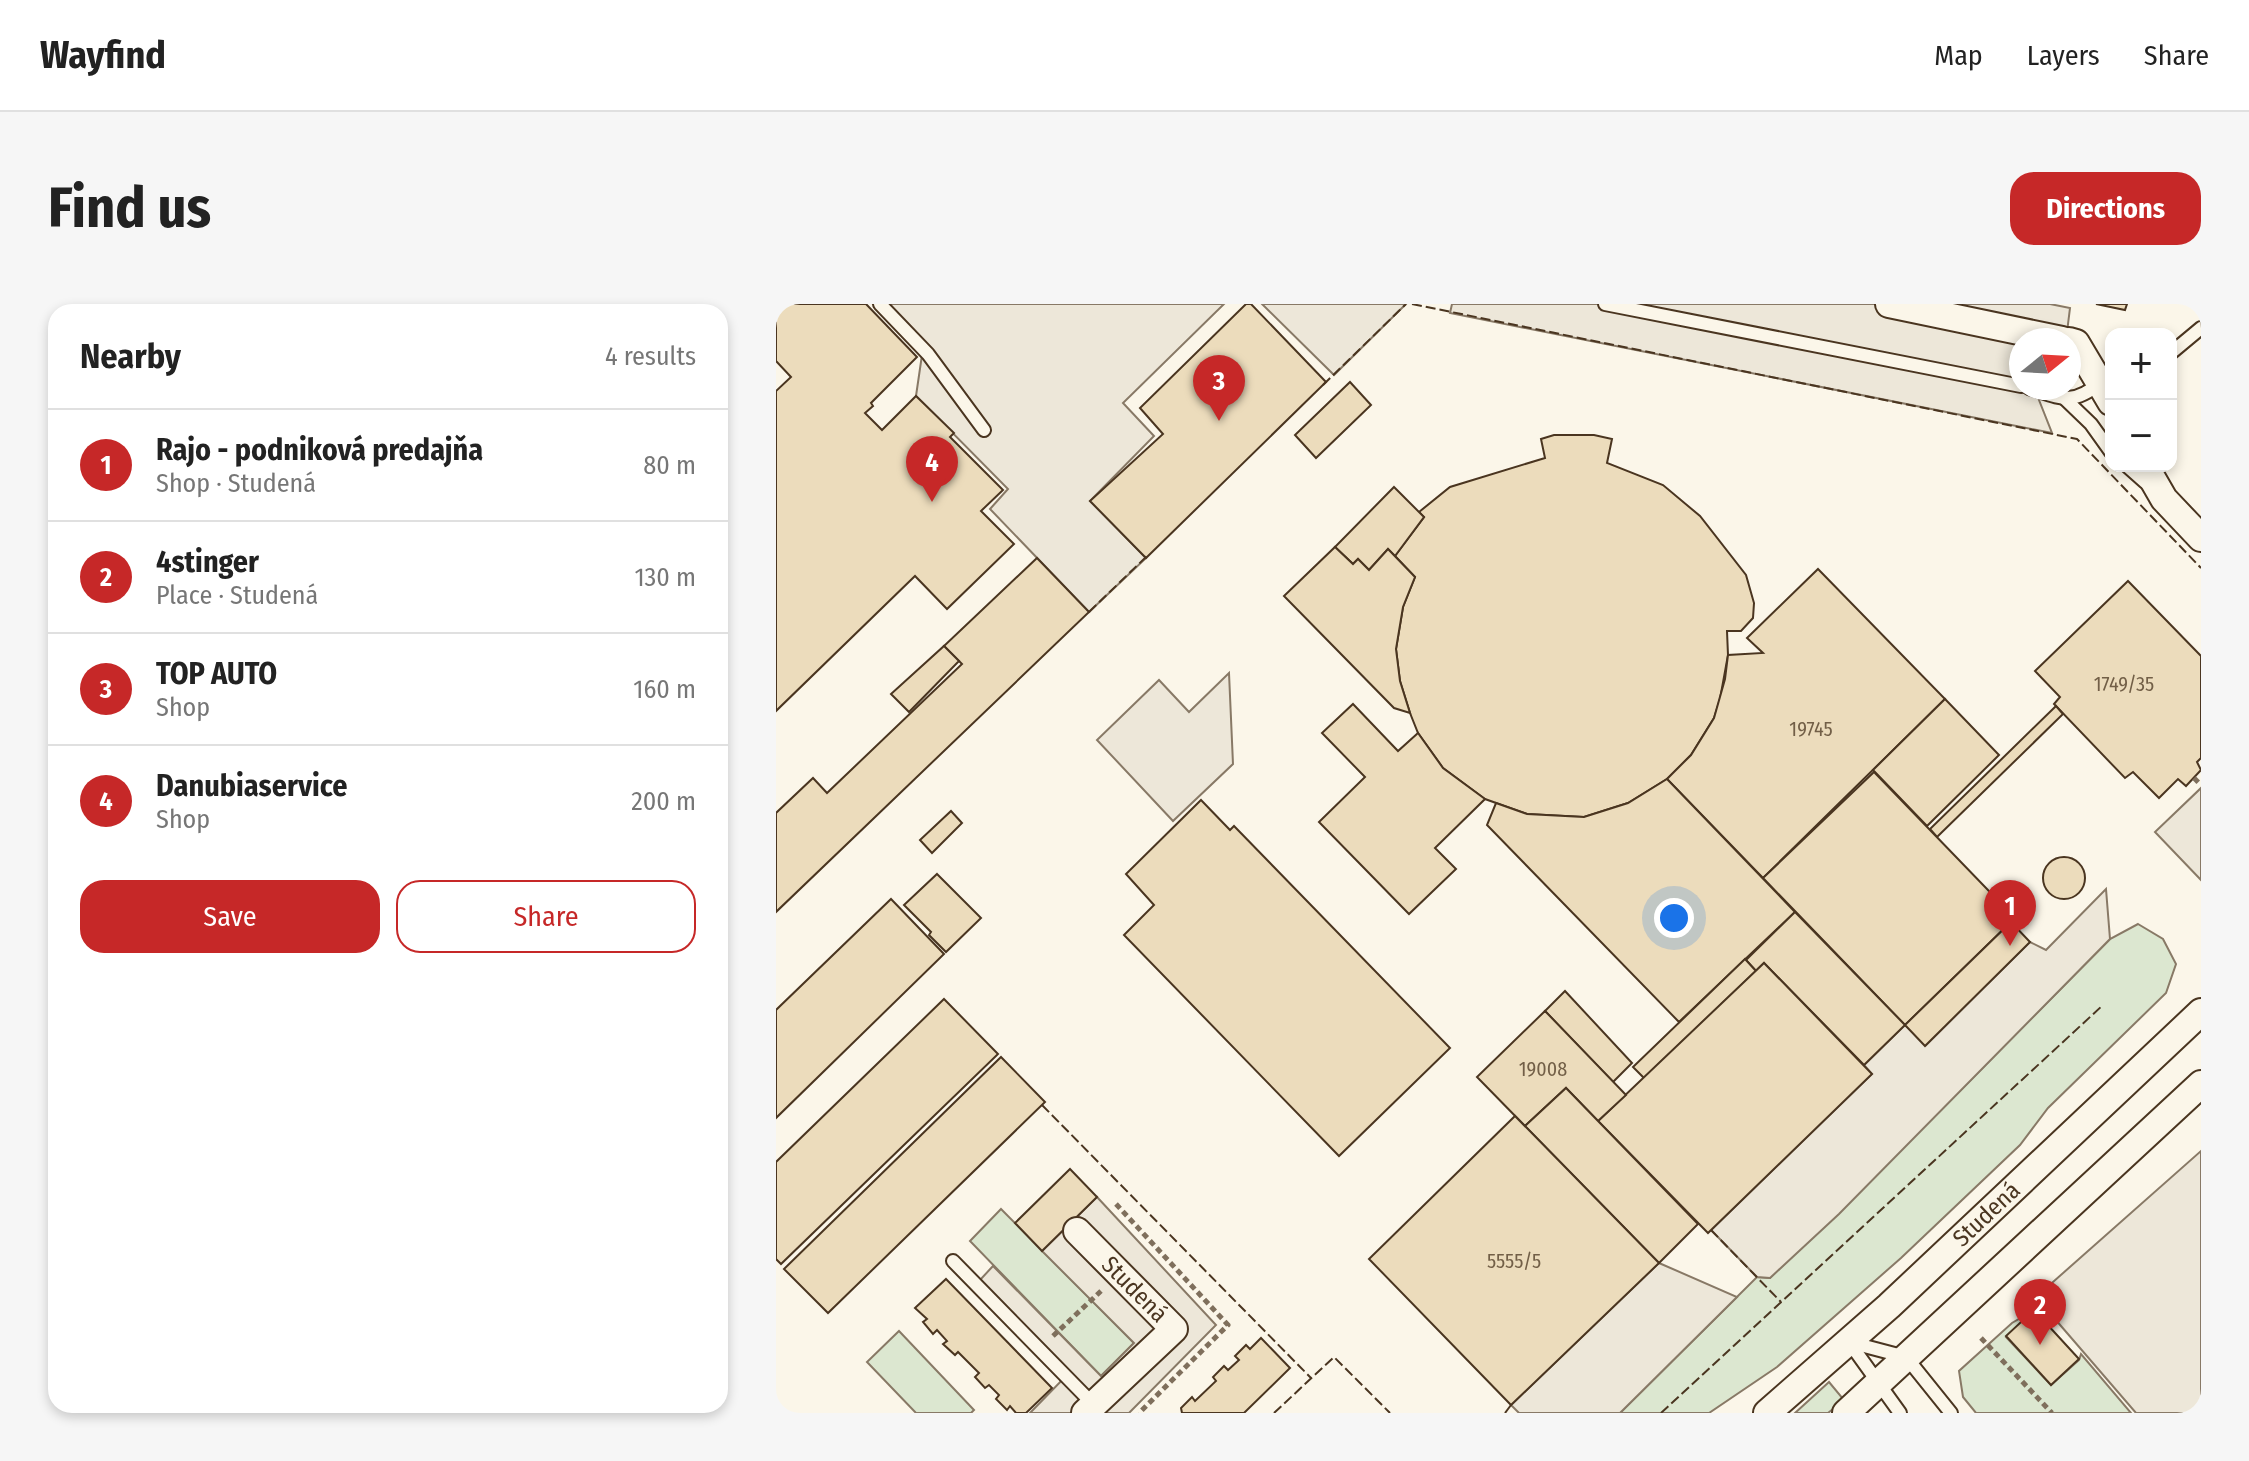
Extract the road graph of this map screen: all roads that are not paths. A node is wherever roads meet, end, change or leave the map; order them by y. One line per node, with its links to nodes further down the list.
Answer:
1 (880, 304): 12 (lane)
2 (1605, 304): 8 (lane)
3 (1889, 304): 5 (street)
4 (2201, 328): 6 (lane)
5 (2009, 329)
6 (2177, 348)
7 (2081, 351): 9 (street)
8 (2009, 384)
9 (2105, 392): 10 (lane)
10 (2081, 396)
11 (2066, 400): 13 (lane)
12 (984, 430)
13 (2105, 444)
14 (2134, 472): 16 (lane)
15 (2148, 472): 16 (street)
16 (2164, 499): 17 (street)
17 (2201, 538)
18 (2201, 1012): 22 (street, Studená)
19 (2201, 1084): 23 (street, Studená)
20 (1077, 1231): 25 (street, Studená)
21 (953, 1261): 25 (lane)
22 (1849, 1342): 23 (lane); 24 (lane); 26 (street, Studená)
23 (1906, 1357): 24 (street, Studená); 29 (lane)
24 (1878, 1383): 27 (street, Studená); 28 (lane)
25 (1090, 1409)
26 (1767, 1413)
27 (1846, 1413)
28 (1900, 1413)
29 (1951, 1413)

